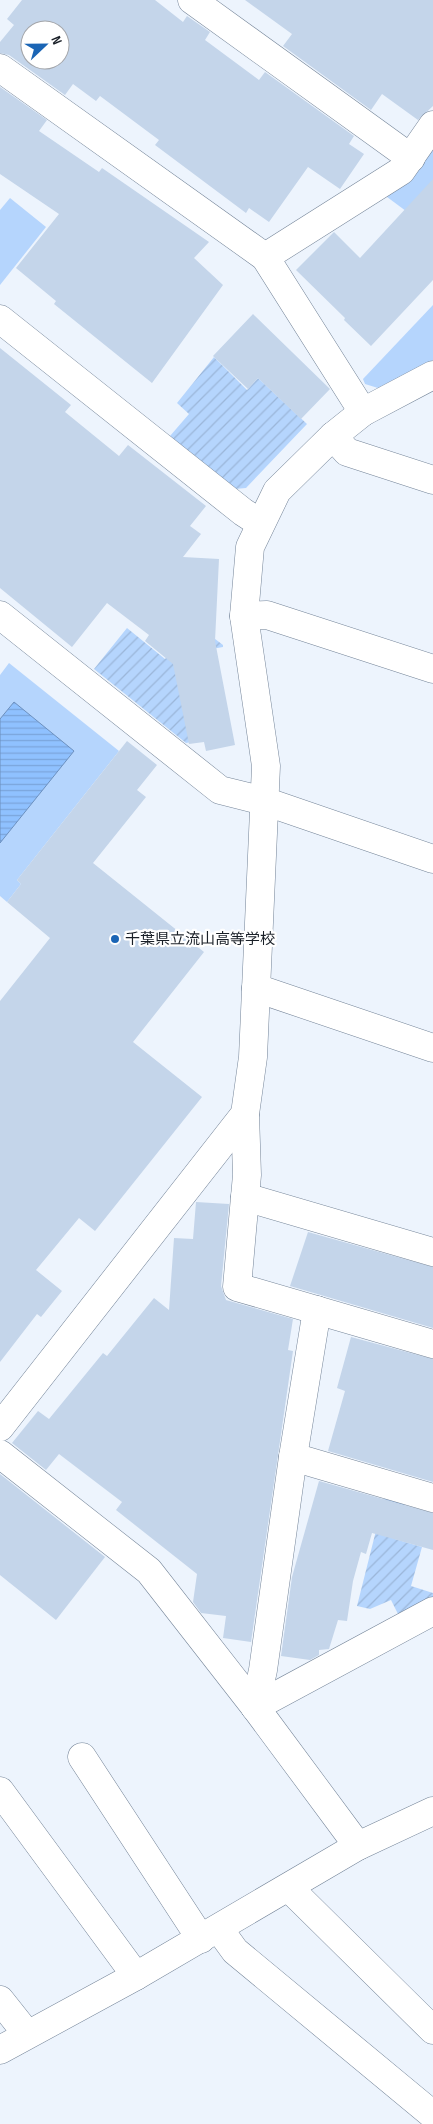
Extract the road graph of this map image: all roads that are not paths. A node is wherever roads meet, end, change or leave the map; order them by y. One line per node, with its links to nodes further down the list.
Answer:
1 (192, 0): 4 (street)
2 (0, 68): 5 (street)
3 (433, 126): 4 (street)
4 (411, 158): 5 (street)
5 (265, 257): 8 (street)
6 (0, 319): 11 (street)
7 (433, 375): 8 (street)
8 (363, 412): 9 (street)
9 (333, 436): 10 (street); 11 (street)
10 (433, 480)
11 (260, 523): 13 (street)
12 (0, 615): 15 (street)
13 (244, 616): 14 (street); 15 (street)
14 (433, 669)
15 (264, 801): 16 (street); 17 (street)
16 (433, 859)
17 (256, 988): 18 (street); 19 (street)
18 (433, 1048)
19 (245, 1114): 20 (street); 24 (street)
20 (245, 1198): 21 (street); 22 (street)
21 (433, 1252)
22 (317, 1310): 23 (street); 26 (street)
23 (433, 1344)
24 (0, 1427)
25 (0, 1454): 29 (street)
26 (293, 1457): 27 (street); 29 (street)
27 (433, 1498)
28 (433, 1611): 29 (street)
29 (255, 1707): 33 (street)
30 (82, 1757): 35 (street)
31 (0, 1791): 36 (street)
32 (433, 1811): 33 (street)
33 (358, 1846): 34 (street)
34 (289, 1888): 35 (street); 38 (street)
35 (210, 1934): 36 (street); 41 (street)
36 (136, 1976): 39 (street)
37 (0, 2000): 39 (street)
38 (433, 2030)
39 (27, 2034): 40 (street)
40 (0, 2050)
41 (433, 2115)

